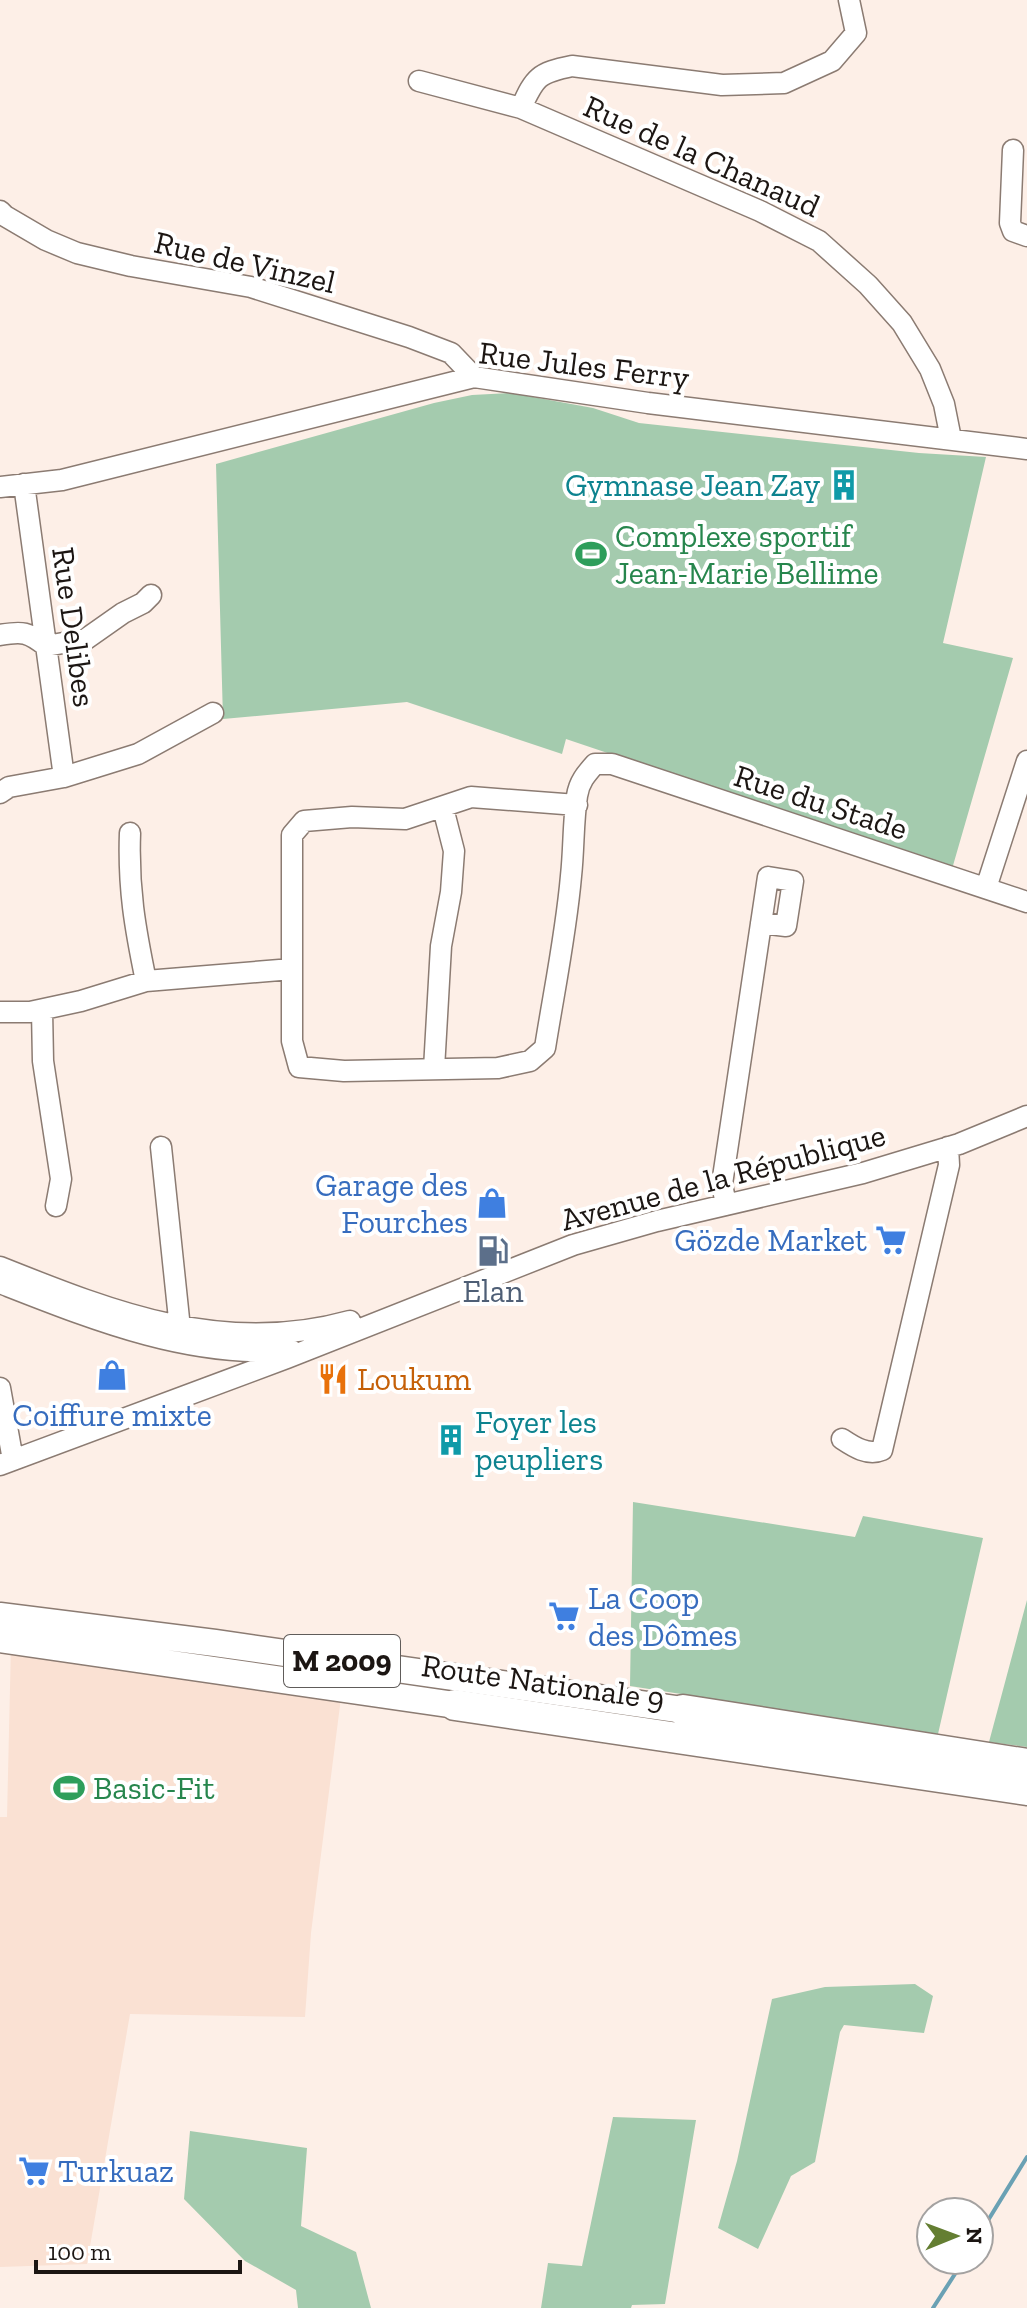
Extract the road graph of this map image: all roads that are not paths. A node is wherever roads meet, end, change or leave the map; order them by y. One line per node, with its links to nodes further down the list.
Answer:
1 (849, 0): 3 (street)
2 (419, 81): 3 (street, Rue de la Chanaud)
3 (521, 108): 8 (street, Rue de la Chanaud)
4 (1013, 150): 6 (street)
5 (0, 211): 7 (street, Rue de Vinzel)
6 (1027, 236)
7 (474, 377): 8 (street, Rue Jules Ferry); 10 (street, Rue Jules Ferry)
8 (951, 439): 9 (street, Rue Jules Ferry)
9 (1027, 449)
10 (24, 484): 11 (street, Rue Jules Ferry); 14 (street, Rue Delibes)
11 (0, 487)
12 (151, 595): 14 (street)
13 (0, 635): 14 (street)
14 (46, 646): 17 (street, Rue Delibes)
15 (213, 713): 17 (street)
16 (1027, 761): 22 (street)
17 (64, 777): 18 (street)
18 (0, 793)
19 (577, 805): 20 (street); 22 (street, Rue du Stade); 29 (street)
20 (443, 808): 25 (street); 29 (street)
21 (130, 833): 26 (street)
22 (986, 888): 23 (street, Rue du Stade)
23 (1027, 902)
24 (761, 923): 33 (street)
25 (292, 969): 26 (street); 29 (street)
26 (146, 981): 27 (street)
27 (42, 1010): 28 (street); 34 (street)
28 (0, 1012)
29 (434, 1069)
30 (1027, 1116): 32 (street, Avenue de la République)
31 (161, 1147): 38 (street)
32 (948, 1147): 33 (street, Avenue de la République); 43 (street)
33 (726, 1205): 37 (street, Avenue de la République)
34 (56, 1206)
35 (0, 1267): 38 (street)
36 (0, 1283): 38 (street)
37 (434, 1298): 39 (street, Avenue de la République); 40 (street, Avenue de la République)
38 (181, 1336): 39 (street)
39 (245, 1342): 40 (street); 42 (street)
40 (311, 1348): 42 (street, Avenue de la République)
41 (0, 1388): 44 (street)
42 (183, 1397): 44 (street)
43 (842, 1439)
44 (6, 1463)
45 (0, 1616): 48 (main road, M 2009)
46 (0, 1639): 47 (main road, Route Nationale 9 / M 2009)
47 (455, 1705): 50 (highway, Route Nationale 9 / M 2009)
48 (683, 1710): 49 (highway, M 2009)
49 (1027, 1764)
50 (1027, 1790)

